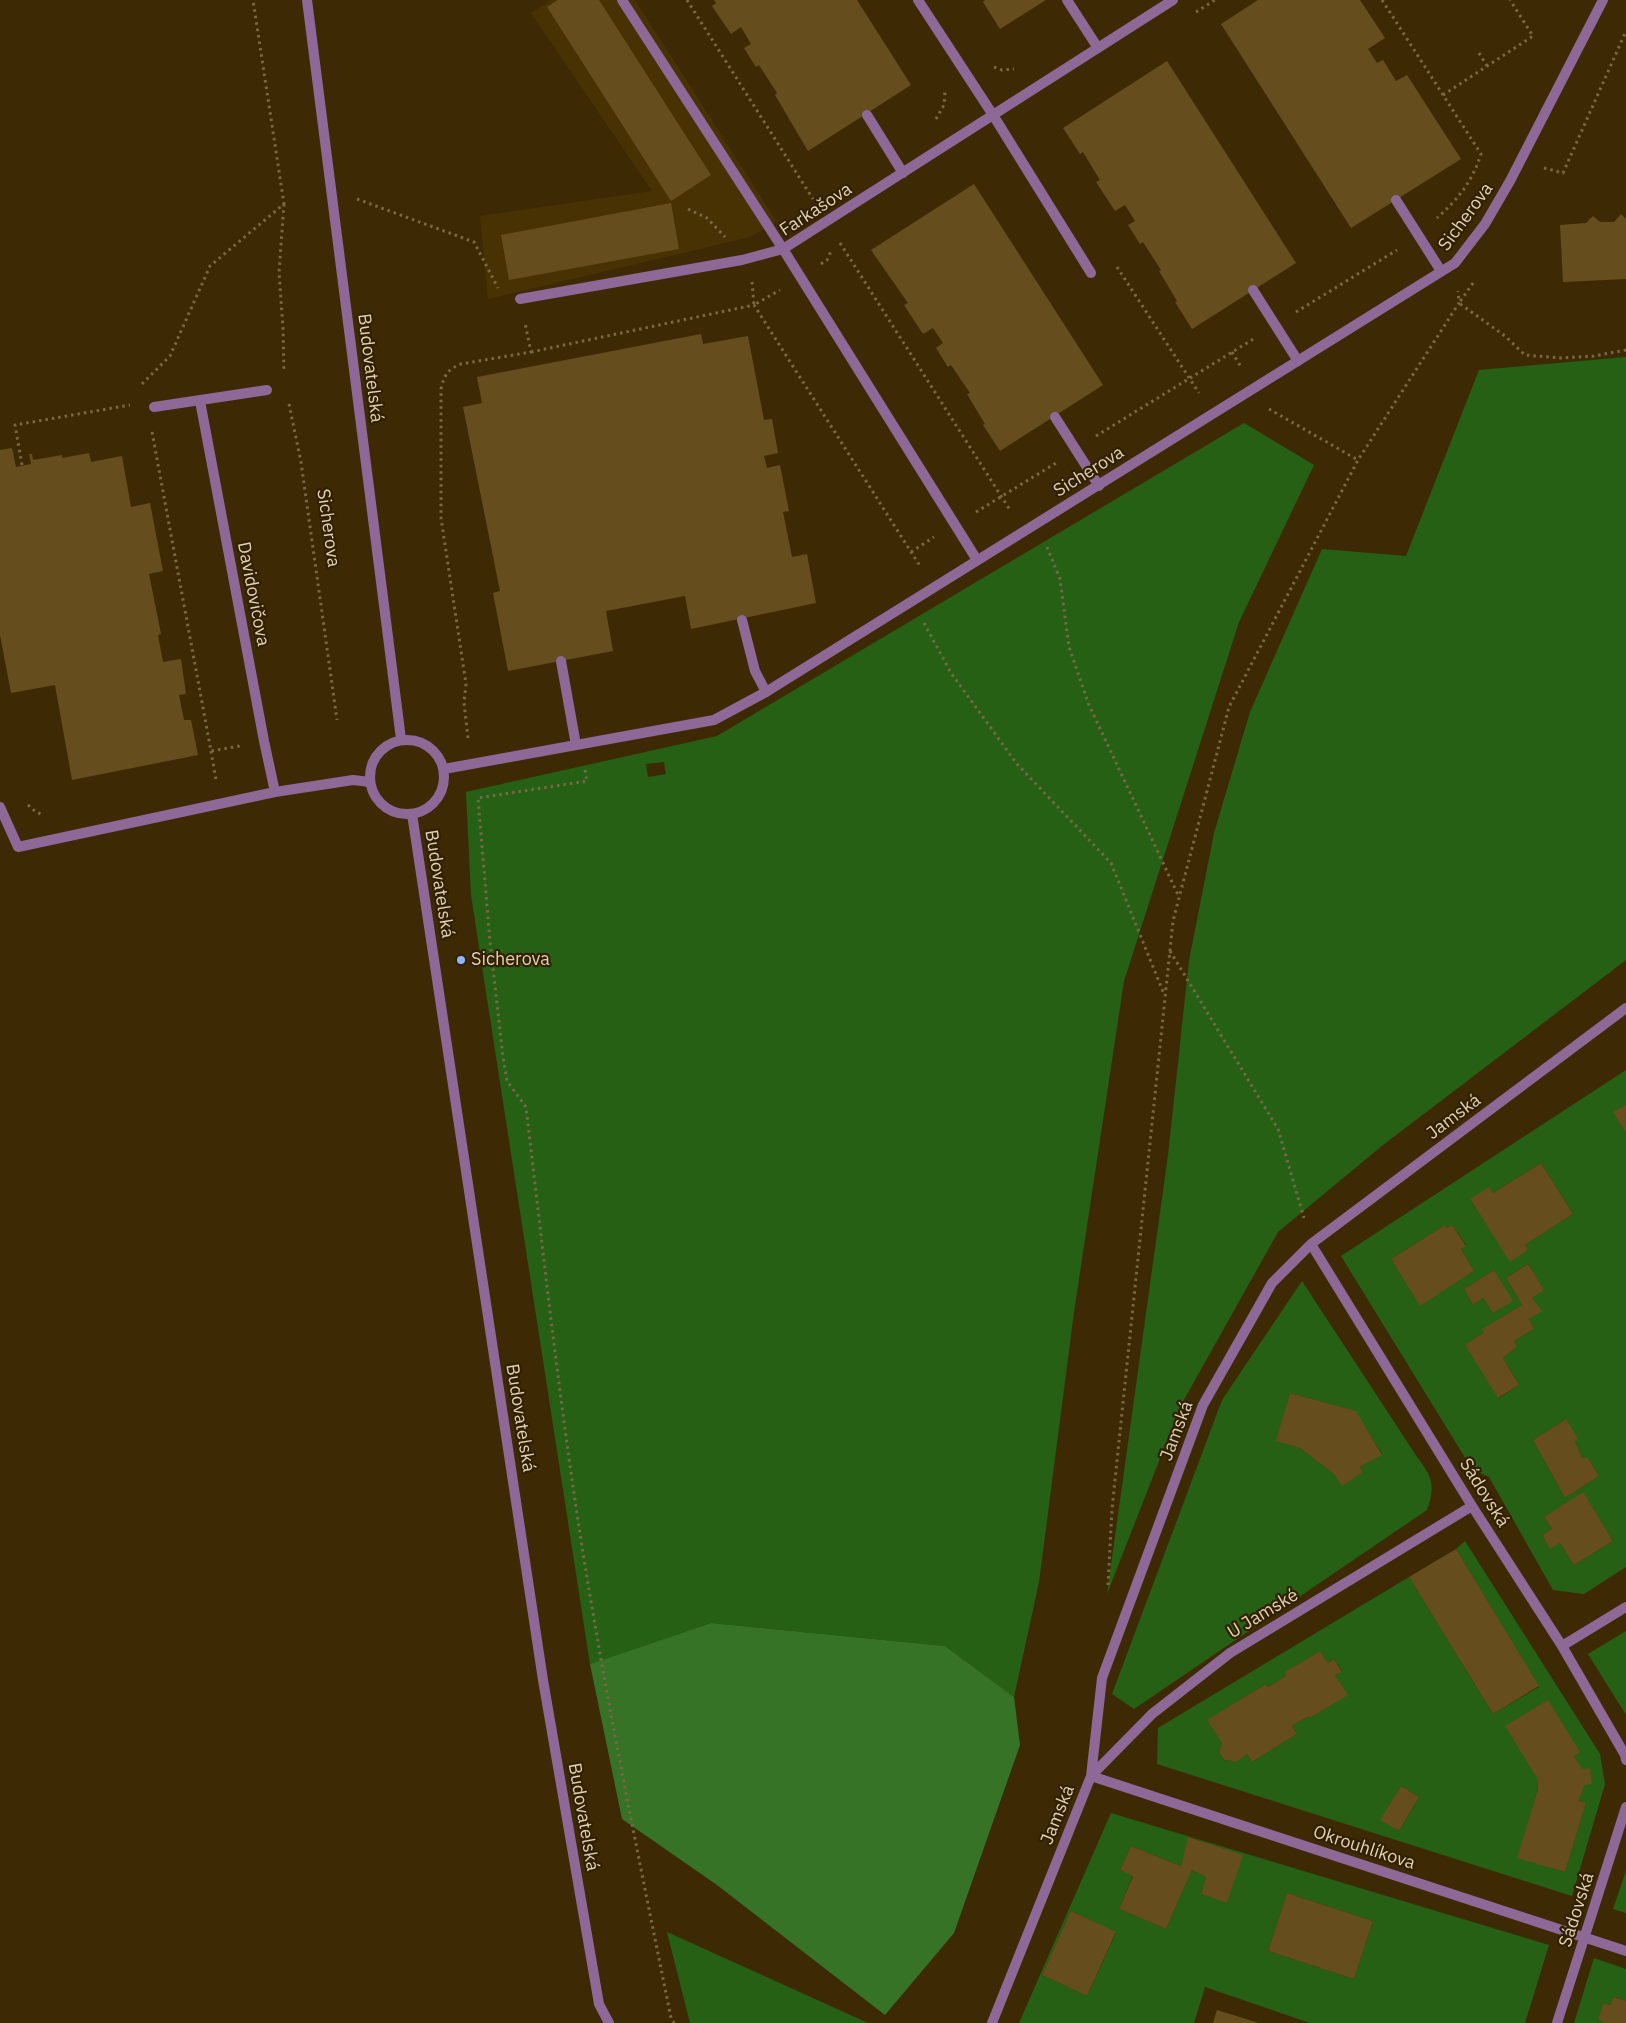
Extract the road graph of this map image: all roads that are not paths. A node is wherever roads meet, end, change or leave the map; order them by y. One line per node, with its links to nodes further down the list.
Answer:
1 (307, 0): 27 (street, Budovatelská)
2 (622, 0): 12 (street)
3 (918, 0): 9 (street)
4 (1067, 0): 7 (street)
5 (1174, 0): 7 (street, Farkašova)
6 (1603, 0): 13 (street, Sicherova)
7 (1098, 48): 9 (street, Farkašova)
8 (867, 115): 10 (street)
9 (993, 115): 10 (street, Farkašova); 14 (street)
10 (903, 173): 12 (street, Farkašova)
11 (1396, 200): 13 (street)
12 (783, 249): 16 (street); 23 (street, Farkašova)
13 (1441, 271): 17 (street, Sicherova)
14 (1091, 274)
15 (1254, 290): 17 (street)
16 (520, 298)
17 (1298, 361): 22 (street, Sicherova)
18 (267, 390): 19 (street)
19 (200, 401): 20 (street); 31 (street, Davidovičova)
20 (154, 407)
21 (1055, 417): 22 (street)
22 (1099, 486): 23 (street, Sicherova)
23 (977, 560): 26 (street, Sicherova)
24 (742, 620): 26 (street)
25 (561, 661): 28 (street)
26 (766, 692): 28 (street, Sicherova)
27 (401, 740): 29 (street); 30 (street)
28 (579, 744): 29 (street, Sicherova)
29 (444, 769): 33 (street)
30 (370, 782): 31 (street); 33 (street)
31 (275, 792): 32 (street)
32 (0, 807)
33 (412, 814): 44 (street, Budovatelská)
34 (1626, 1008): 35 (street, Jamská)
35 (1311, 1244): 36 (street, Sádovská); 40 (street, Jamská)
36 (1472, 1506): 38 (street, Sádovská); 40 (street, U Jamské)
37 (1626, 1607): 38 (street)
38 (1562, 1646): 39 (street, Sádovská)
39 (1626, 1760)
40 (1091, 1776): 42 (street, Okrouhlíkova); 45 (street, Jamská)
41 (1626, 1807): 42 (street, Sádovská)
42 (1585, 1938): 43 (street, Okrouhlíkova); 46 (street, Sádovská)
43 (1626, 1951)
44 (608, 2023)
45 (992, 2023)
46 (1557, 2023)

